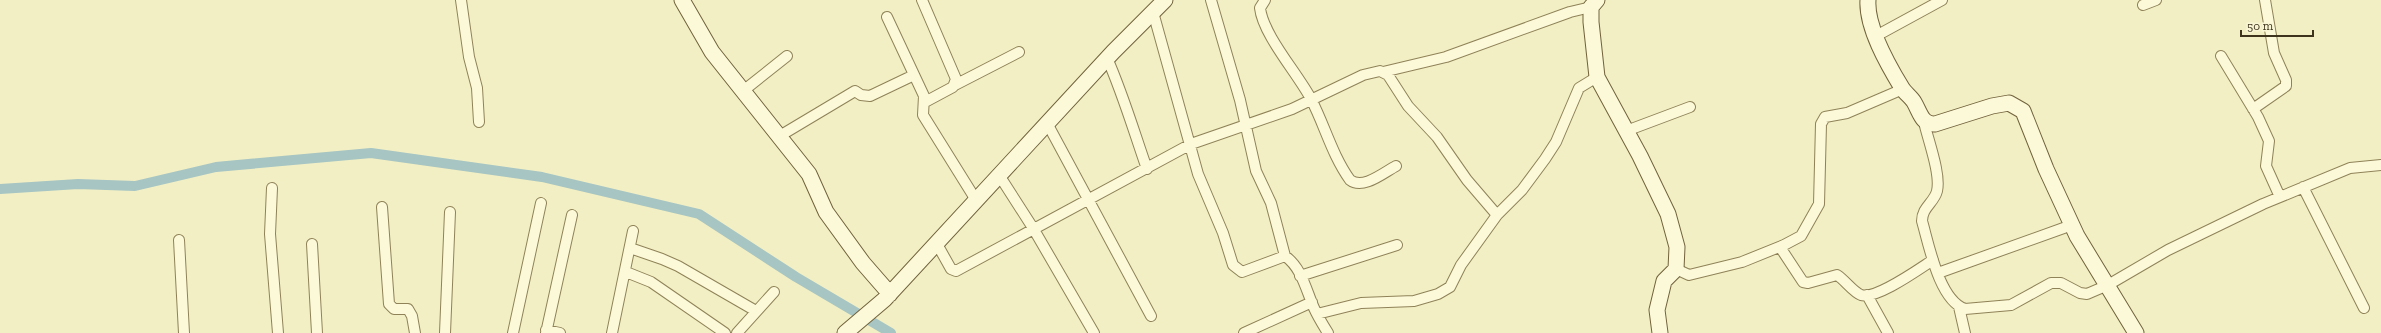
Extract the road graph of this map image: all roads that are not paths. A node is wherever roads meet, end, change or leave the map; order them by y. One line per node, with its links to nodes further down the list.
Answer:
1 (461, 0): 30 (street)
2 (682, 0): 25 (street)
3 (922, 0): 23 (street)
4 (1165, 0): 13 (street)
5 (1211, 0): 33 (street)
6 (1265, 0): 26 (street)
7 (1868, 0): 15 (street)
8 (1942, 0): 15 (street)
9 (2156, 0): 12 (street)
10 (2265, 0): 29 (street)
11 (1593, 3): 20 (street); 22 (street)
12 (2143, 6)
13 (1153, 12): 19 (street); 36 (street)
14 (887, 17): 21 (street)
15 (1876, 36): 24 (street)
16 (1020, 52): 23 (street)
17 (787, 56): 25 (street)
18 (2221, 56): 29 (street)
19 (1107, 58): 32 (street); 39 (street)
20 (1383, 72): 26 (street); 50 (street)
21 (914, 75): 27 (street); 35 (street)
22 (1597, 78): 34 (street); 50 (street)
23 (954, 85): 27 (street)
24 (1903, 89): 31 (street); 58 (street)
25 (743, 91): 35 (street)
26 (1311, 100): 33 (street); 38 (street)
27 (925, 102): 44 (street)
28 (1690, 107): 34 (street)
29 (2253, 109): 43 (street)
30 (479, 122)
31 (1924, 122): 51 (street); 61 (street)
32 (1047, 123): 40 (street); 45 (street)
33 (1245, 126): 36 (street); 60 (street)
34 (1626, 131): 62 (street)
35 (778, 137): 69 (street)
36 (1191, 144): 39 (street); 60 (street)
37 (2381, 165): 41 (street)
38 (1396, 166)
39 (1147, 169): 45 (street)
40 (999, 175): 44 (street); 52 (street)
41 (2303, 187): 43 (street); 72 (street)
42 (272, 188): 78 (street)
43 (2280, 197): 66 (street)
44 (976, 200): 56 (street)
45 (1089, 200): 52 (street); 75 (street)
46 (541, 203): 82 (street)
47 (382, 207): 80 (street)
48 (450, 212): 81 (street)
49 (572, 215): 76 (street)
50 (1497, 215): 74 (street)
51 (2072, 225): 64 (street); 66 (street)
52 (1033, 228): 56 (street); 88 (street)
53 (633, 231): 59 (street)
54 (179, 240): 77 (street)
55 (312, 244): 79 (street)
56 (937, 244): 69 (street)
57 (1397, 245): 65 (street)
58 (1780, 247): 62 (street); 68 (street)
59 (630, 248): 63 (street); 73 (street)
60 (1285, 256): 65 (street)
61 (1933, 260): 64 (street); 68 (street)
62 (1676, 269): 91 (street)
63 (626, 272): 84 (street); 85 (street)
64 (1938, 273): 71 (street)
65 (1300, 276): 70 (street)
66 (2108, 285): 71 (street); 94 (street)
67 (774, 292): 73 (street)
68 (1867, 295): 92 (street)
69 (885, 299): 87 (street)
70 (1312, 302): 74 (street); 89 (street)
71 (1959, 307): 93 (street)
72 (2364, 308)
73 (756, 311): 86 (street)
74 (1318, 314): 90 (street)
75 (1151, 316)
76 (546, 331): 83 (street)
77 (184, 333)
78 (278, 333)
79 (317, 333)
80 (415, 333)
81 (445, 333)
82 (513, 333)
83 (560, 333)
84 (612, 333)
85 (725, 333)
86 (737, 333)
87 (845, 333)
88 (1094, 333)
89 (1244, 333)
90 (1328, 333)
91 (1660, 333)
92 (1888, 333)
93 (1965, 333)
94 (2136, 333)

